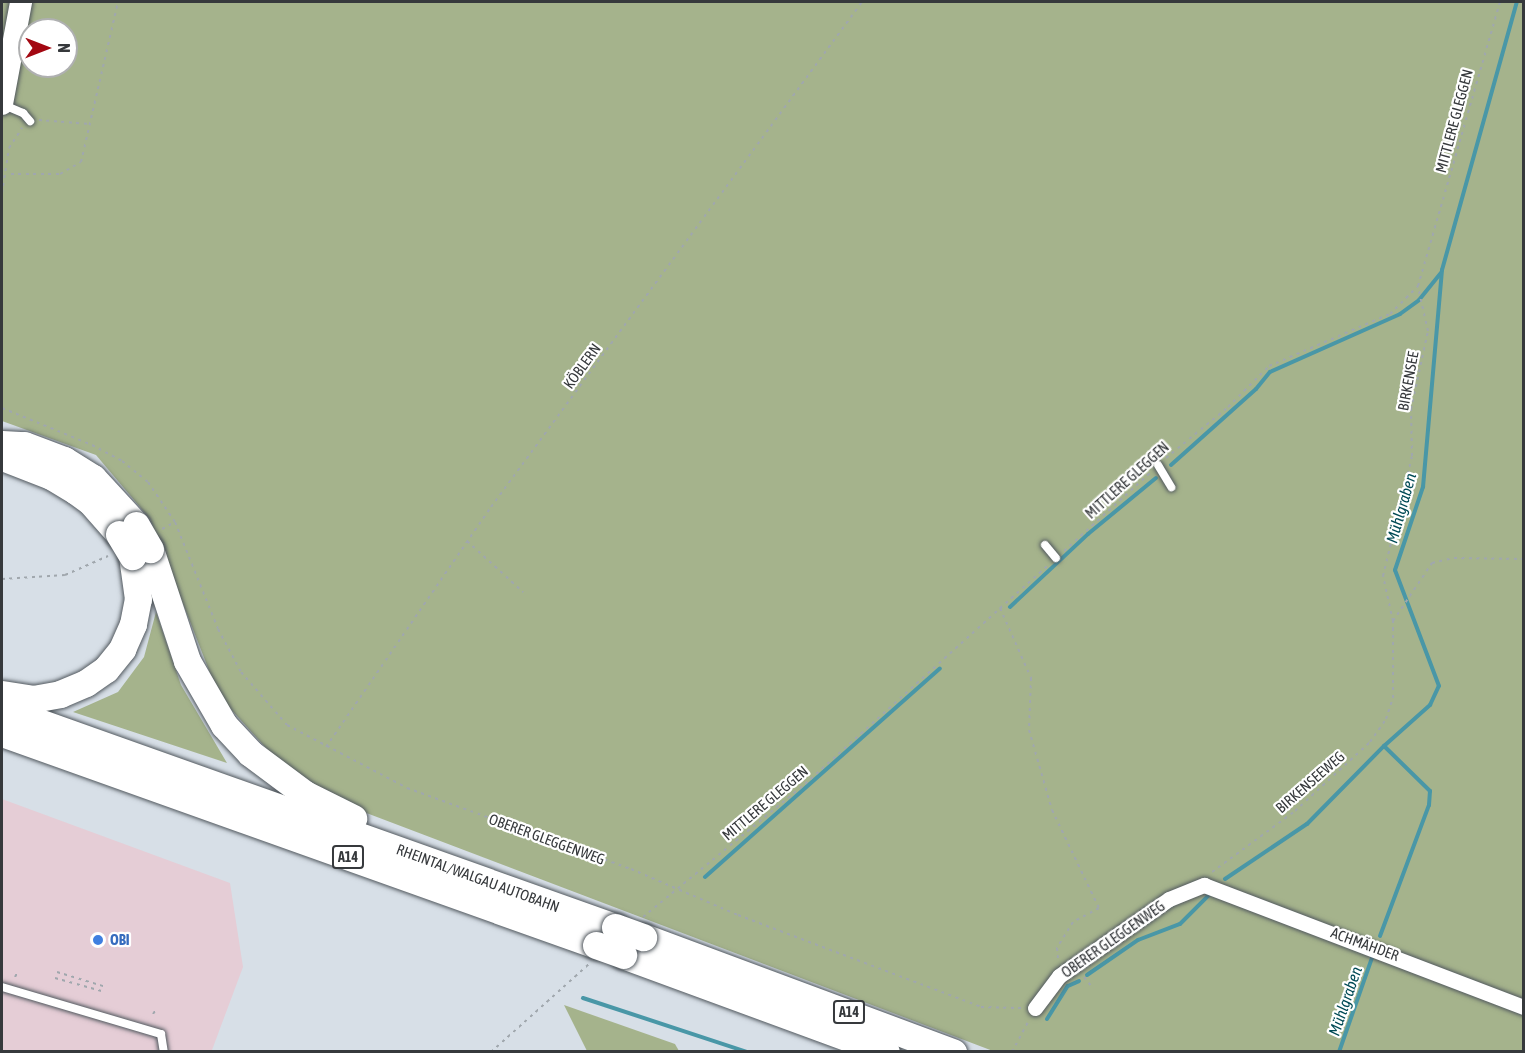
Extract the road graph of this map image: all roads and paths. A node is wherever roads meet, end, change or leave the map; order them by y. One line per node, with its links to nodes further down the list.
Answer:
1 (21, 2): 5 (main road)
2 (118, 2): 7 (path)
3 (862, 2): 15 (path, KÖBLERN)
4 (1500, 2): 10 (path, MITTLERE GLEGGEN)
5 (2, 104): 6 (lane)
6 (30, 121): 7 (path); 9 (path)
7 (90, 123): 8 (path)
8 (11, 174)
9 (2, 193)
10 (1418, 286): 12 (path, MITTLERE GLEGGEN); 22 (path, BIRKENSEE)
11 (9, 452): 14 (highway)
12 (1158, 465): 13 (lane); 17 (path, MITTLERE GLEGGEN)
13 (1172, 488)
14 (134, 542): 19 (path); 24 (highway); 27 (path, OBERER GLEGGENWEG); 28 (highway)
15 (467, 542): 20 (path); 27 (path, KÖBLERN)
16 (1045, 545): 17 (lane)
17 (1056, 558): 21 (path, MITTLERE GLEGGEN)
18 (1524, 559): 22 (path)
19 (2, 579)
20 (523, 592)
21 (1000, 608): 30 (path, MITTLERE GLEGGEN); 35 (path)
22 (1393, 621): 23 (path, BIRKENSEE)
23 (1396, 672): 29 (path, BIRKENSEEWEG)
24 (2, 694)
25 (2, 709): 28 (highway, RHEINTAL/WALGAU AUTOBAHN / A14)
26 (2, 733): 32 (highway, RHEINTAL/WALGAU AUTOBAHN / A14)
27 (326, 747): 30 (path, OBERER GLEGGENWEG)
28 (441, 864): 32 (highway, RHEINTAL/WALGAU AUTOBAHN / A14)
29 (1204, 885): 35 (street, OBERER GLEGGENWEG); 41 (street, ACHMÄHDER)
30 (677, 889): 31 (path, MITTLERE GLEGGEN); 42 (path, OBERER GLEGGENWEG)
31 (644, 926): 32 (highway, RHEINTAL/WALGAU AUTOBAHN / A14, bridge); 46 (highway, RHEINTAL/WALGAU AUTOBAHN / A14)
32 (600, 945): 44 (path); 45 (highway, RHEINTAL/WALGAU AUTOBAHN / A14, bridge)
33 (57, 972): 39 (path)
34 (17, 973): 36 (path)
35 (1059, 976): 42 (street, OBERER GLEGGENWEG)
36 (15, 978)
37 (55, 978): 40 (path)
38 (2, 987): 43 (lane)
39 (106, 987)
40 (105, 992)
41 (1524, 1007)
42 (1035, 1008): 47 (path)
43 (164, 1052)
44 (491, 1052)
45 (886, 1052)
46 (953, 1052)
47 (1012, 1052)

